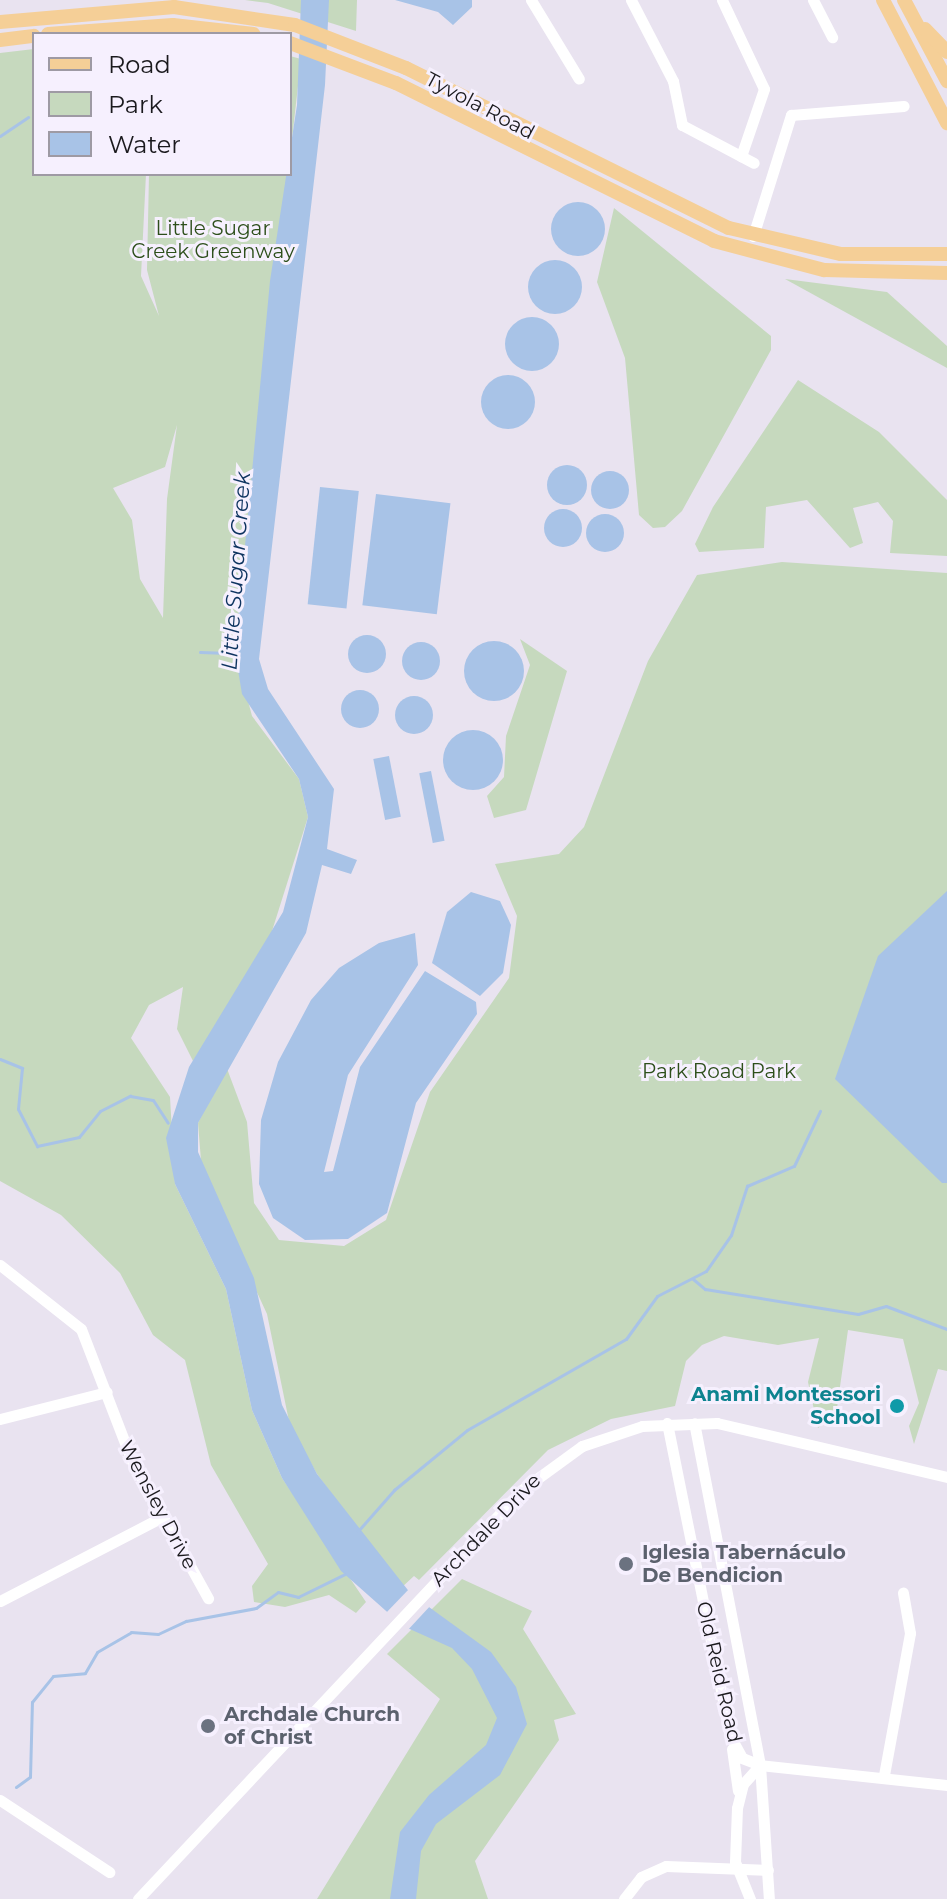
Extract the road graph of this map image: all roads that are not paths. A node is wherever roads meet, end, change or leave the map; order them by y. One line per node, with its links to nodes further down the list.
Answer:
1 (550, 0): 7 (street)
2 (631, 0): 20 (street)
3 (722, 0): 20 (street)
4 (813, 0): 12 (street)
5 (883, 0): 19 (main road)
6 (904, 0): 15 (main road); 17 (main road)
7 (534, 4): 16 (street)
8 (0, 22): 22 (main road, Tyvola Road)
9 (71, 32): 10 (main road)
10 (230, 32)
11 (32, 36): 13 (main road)
12 (832, 37)
13 (0, 40)
14 (292, 44): 24 (main road, Tyvola Road)
15 (947, 52)
16 (579, 79)
17 (947, 81)
18 (904, 106): 22 (street)
19 (947, 123)
20 (741, 156): 21 (street)
21 (754, 163)
22 (753, 236): 23 (main road, Tyvola Road)
23 (947, 254)
24 (947, 273)
25 (0, 1265): 26 (street, Wensley Drive)
26 (107, 1392): 27 (street); 31 (street, Wensley Drive)
27 (0, 1419)
28 (667, 1423): 29 (street, Archdale Drive); 35 (street, Old Reid Road); 44 (street, Archdale Drive)
29 (694, 1423): 30 (street, Archdale Drive); 36 (street, Old Reid Road)
30 (947, 1477)
31 (162, 1517): 33 (street, Wensley Drive); 34 (street)
32 (903, 1593): 37 (street)
33 (208, 1598)
34 (0, 1601)
35 (730, 1736): 36 (street, Old Reid Road); 39 (street)
36 (760, 1765): 37 (street, Old Reid Road); 39 (street); 42 (street)
37 (884, 1775): 38 (street, Old Reid Road)
38 (947, 1785)
39 (738, 1799): 41 (street)
40 (0, 1800): 43 (street)
41 (737, 1869): 42 (street); 45 (street); 46 (street)
42 (768, 1870): 47 (street)
43 (109, 1872)
44 (137, 1898)
45 (624, 1899)
46 (750, 1899)
47 (769, 1899)

